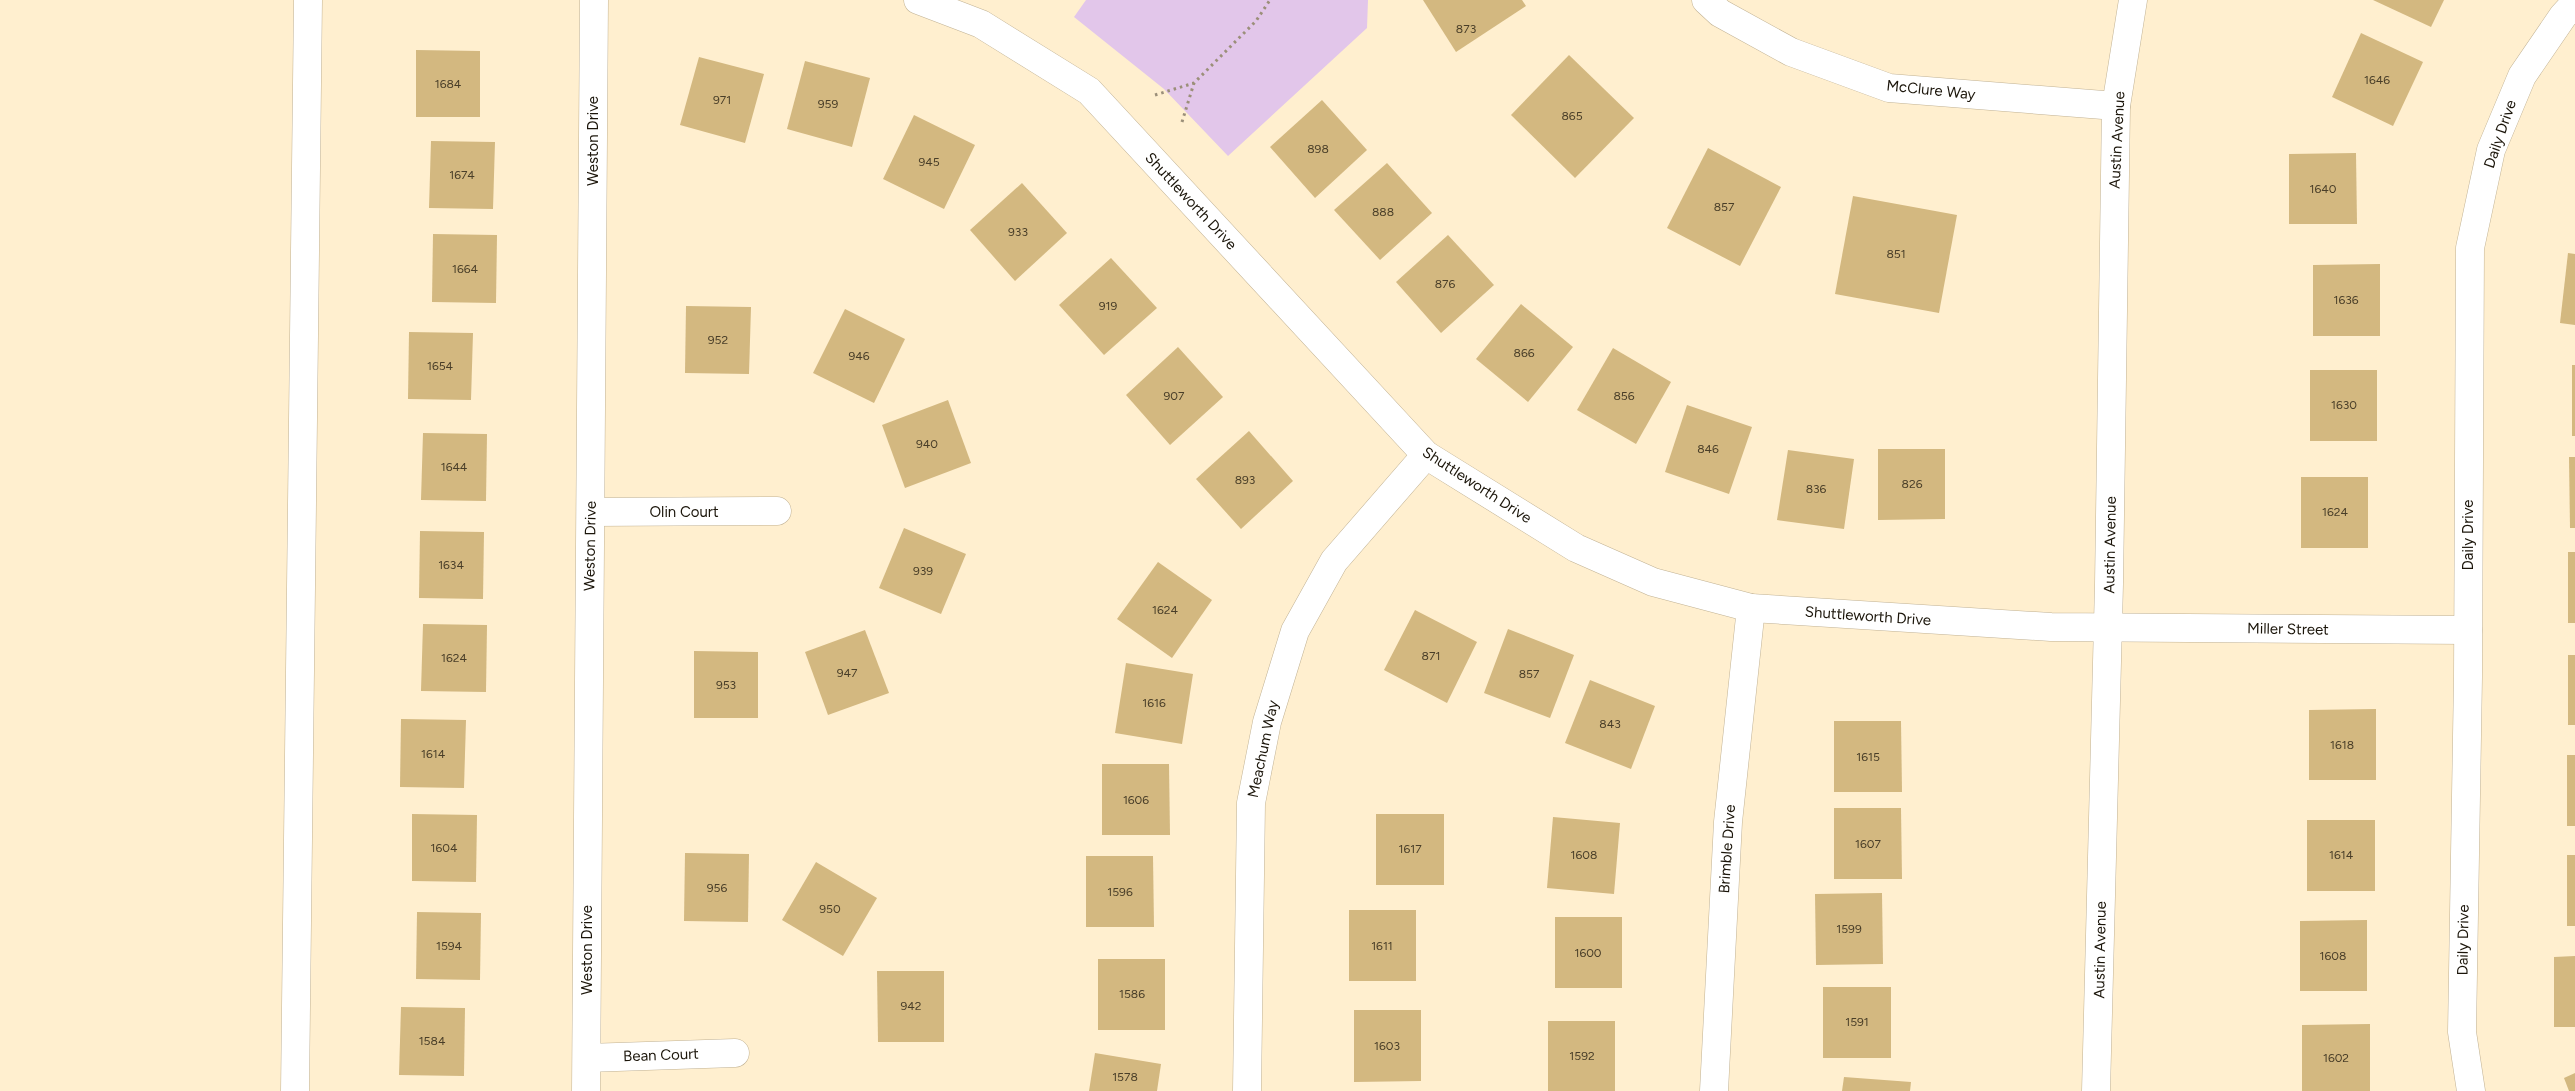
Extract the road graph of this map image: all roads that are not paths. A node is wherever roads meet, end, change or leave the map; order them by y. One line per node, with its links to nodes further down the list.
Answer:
1 (308, 0): 16 (street)
2 (594, 0): 10 (street, Weston Drive)
3 (918, 0): 8 (street, Shuttleworth Drive)
4 (1706, 0): 7 (street, McClure Way)
5 (2134, 0): 7 (street, Austin Avenue)
6 (2575, 3): 13 (street, Daily Drive)
7 (2116, 106): 12 (street, Austin Avenue)
8 (1426, 455): 11 (street, Shuttleworth Drive); 18 (street, Meachum Way)
9 (777, 511): 10 (street, Olin Court)
10 (590, 512): 15 (street, Weston Drive)
11 (1751, 608): 12 (street, Shuttleworth Drive); 19 (street, Brimble Drive)
12 (2108, 627): 13 (street, Miller Street); 20 (street, Austin Avenue)
13 (2468, 630): 21 (street, Daily Drive)
14 (735, 1053): 15 (street, Bean Court)
15 (587, 1058): 17 (street, Weston Drive)
16 (295, 1091)
17 (586, 1091)
18 (1248, 1091)
19 (1714, 1091)
20 (2096, 1091)
21 (2471, 1091)

